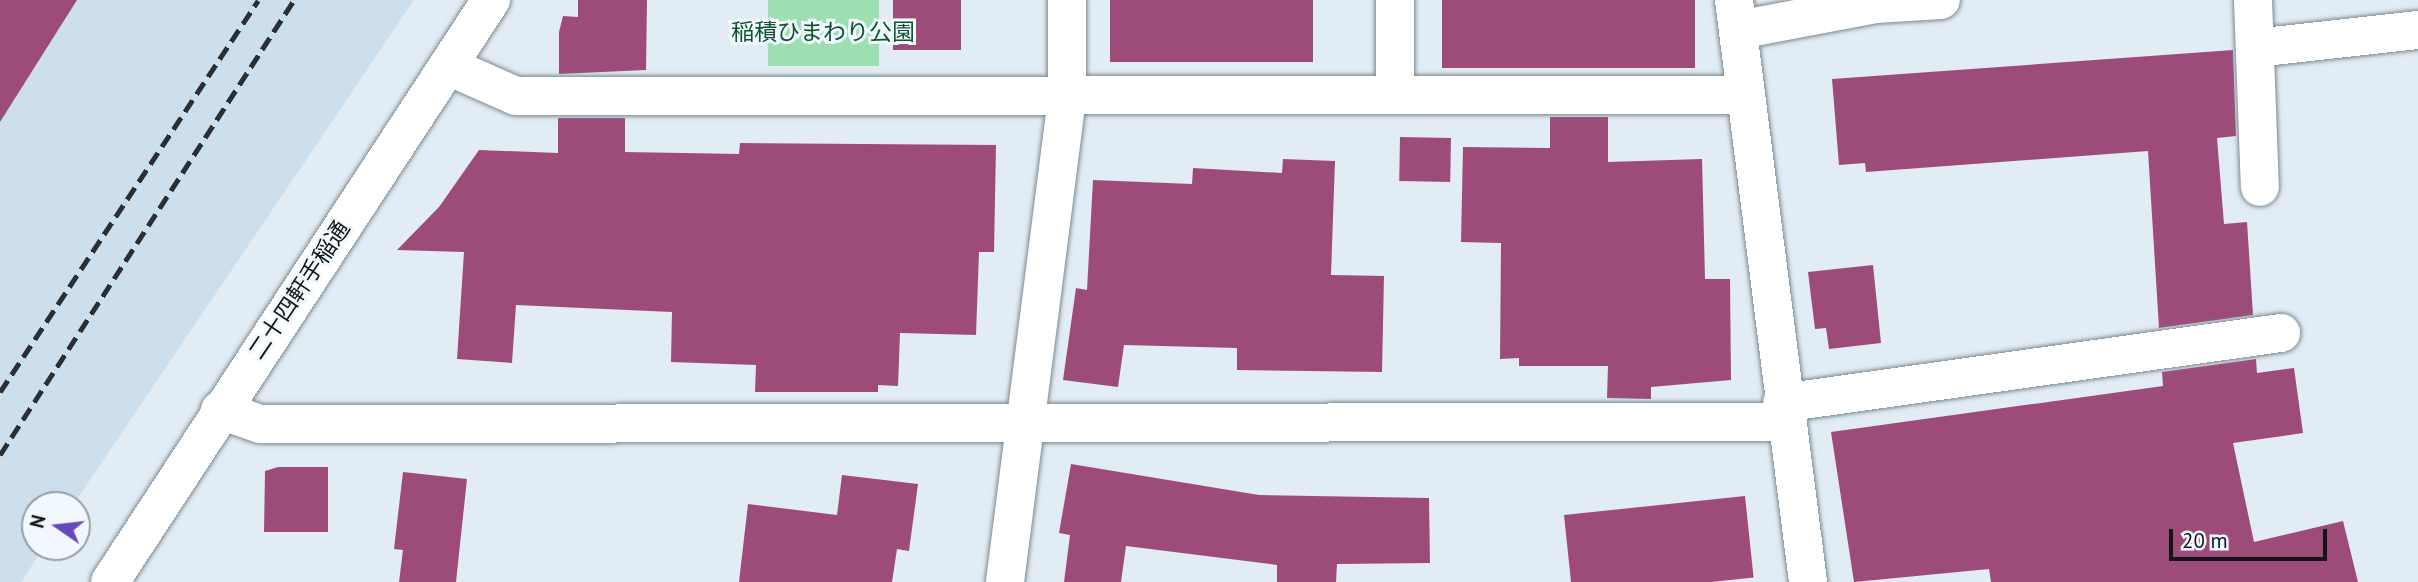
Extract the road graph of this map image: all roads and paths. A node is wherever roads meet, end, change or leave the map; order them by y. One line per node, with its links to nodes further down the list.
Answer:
1 (491, 0): 9 (street, 二十四軒手稲通)
2 (1067, 0): 12 (street)
3 (1395, 0): 11 (street)
4 (1941, 0): 6 (street)
5 (2253, 0): 8 (street)
6 (1736, 15): 10 (street)
7 (2418, 30): 8 (street)
8 (2255, 48): 13 (street)
9 (448, 66): 12 (street); 15 (street, 二十四軒手稲通)
10 (1745, 94): 11 (street); 16 (street)
11 (1395, 95): 12 (street)
12 (1067, 96): 17 (street)
13 (2260, 187)
14 (2281, 333): 16 (street)
15 (220, 410): 17 (street); 18 (street, 二十四軒手稲通)
16 (1783, 412): 17 (street); 20 (street)
17 (1024, 422): 19 (street)
18 (110, 582)
19 (1005, 582)
20 (1808, 582)

